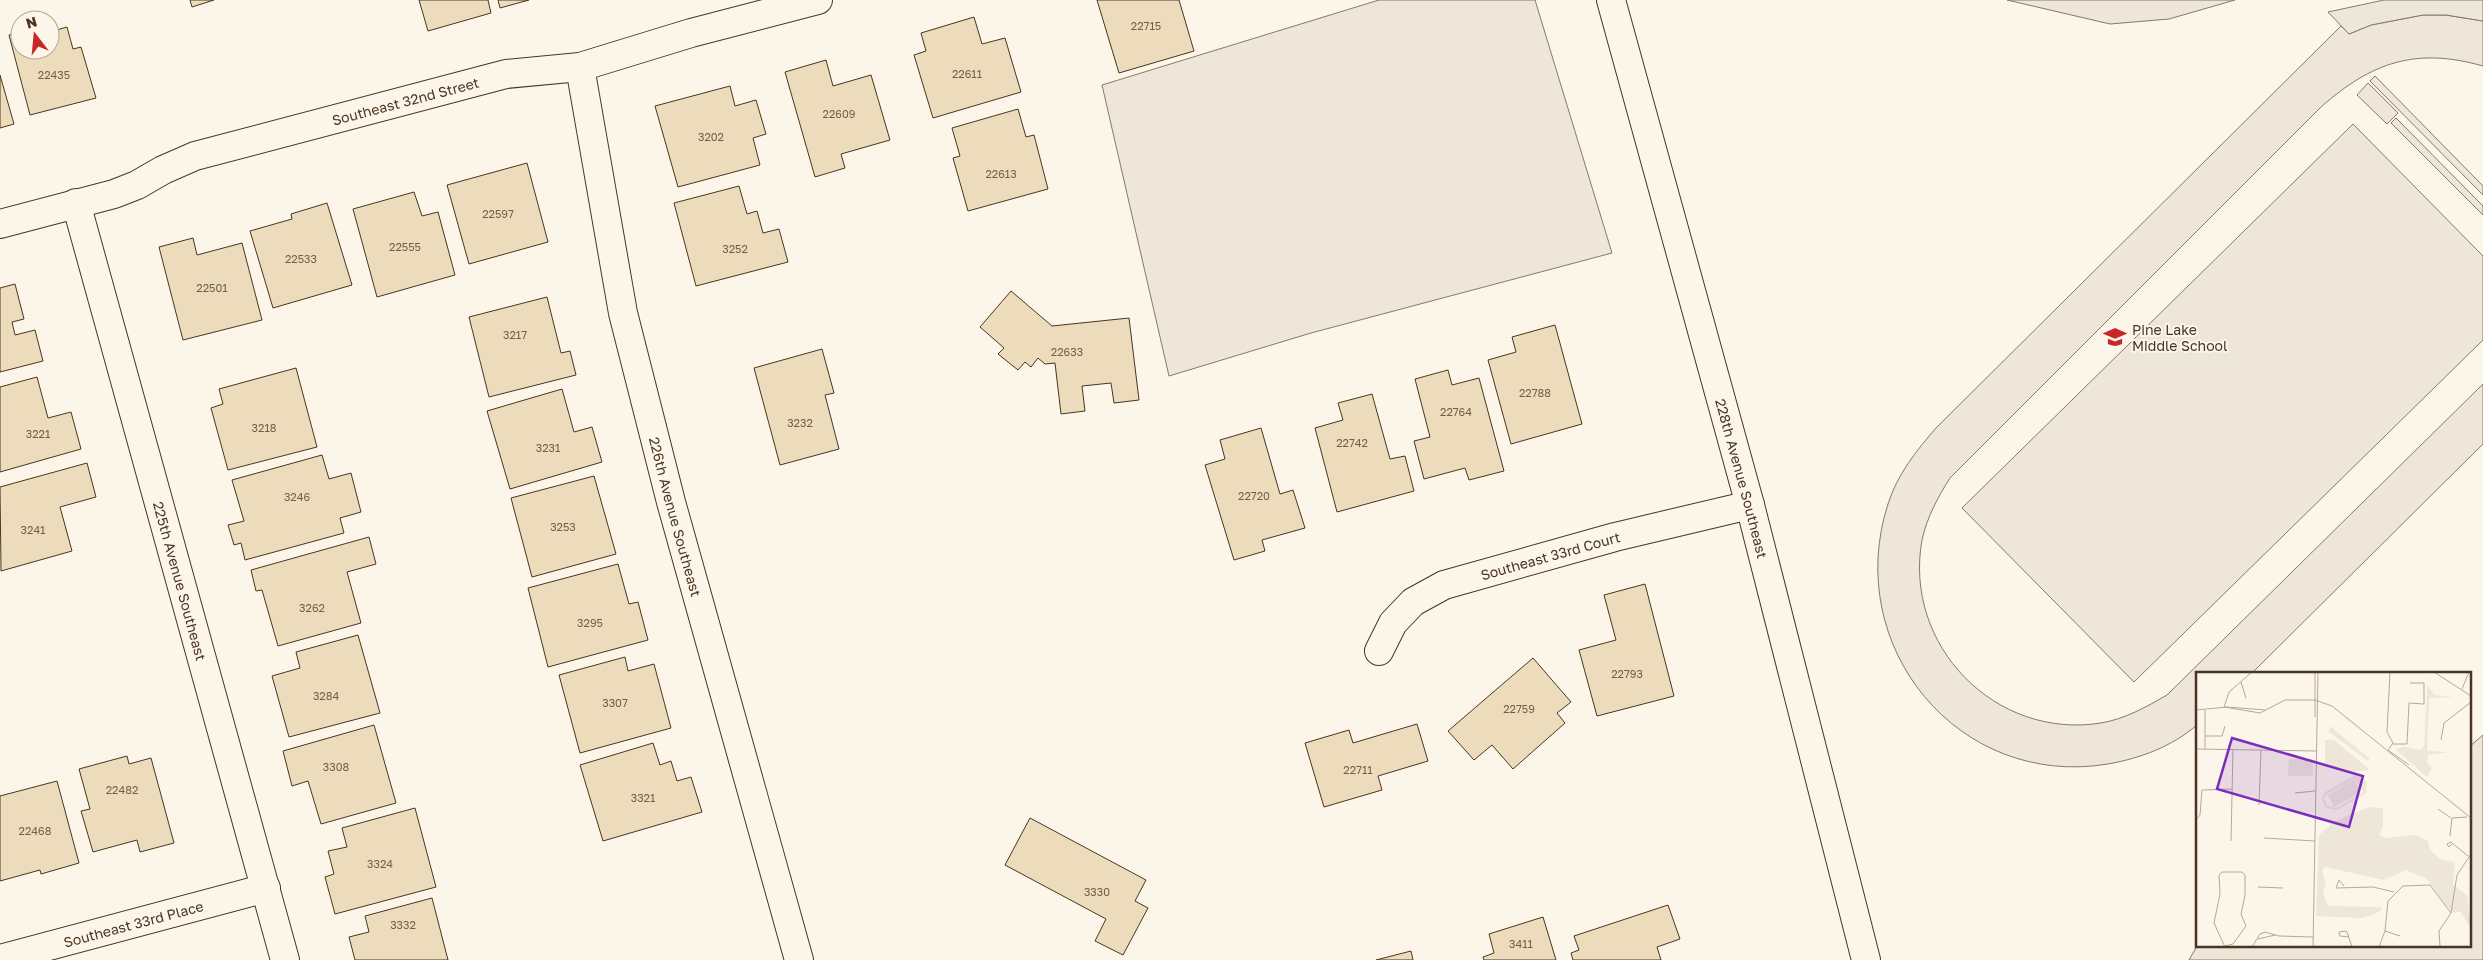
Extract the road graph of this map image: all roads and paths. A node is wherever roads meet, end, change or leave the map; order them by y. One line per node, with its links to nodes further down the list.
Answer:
1 (818, 0): 3 (street, Southeast 32nd Street)
2 (1611, 0): 6 (street, 228th Avenue Southeast)
3 (580, 67): 4 (street, Southeast 32nd Street); 11 (street, 226th Avenue Southeast)
4 (76, 204): 5 (street, Southeast 32nd Street); 8 (street, 225th Avenue Southeast)
5 (0, 224)
6 (1750, 505): 7 (street, Southeast 33rd Court); 12 (street, 228th Avenue Southeast)
7 (1379, 650)
8 (266, 888): 9 (street, Southeast 33rd Place); 10 (street, 225th Avenue Southeast)
9 (0, 958)
10 (285, 960)
11 (799, 960)
12 (1866, 960)

